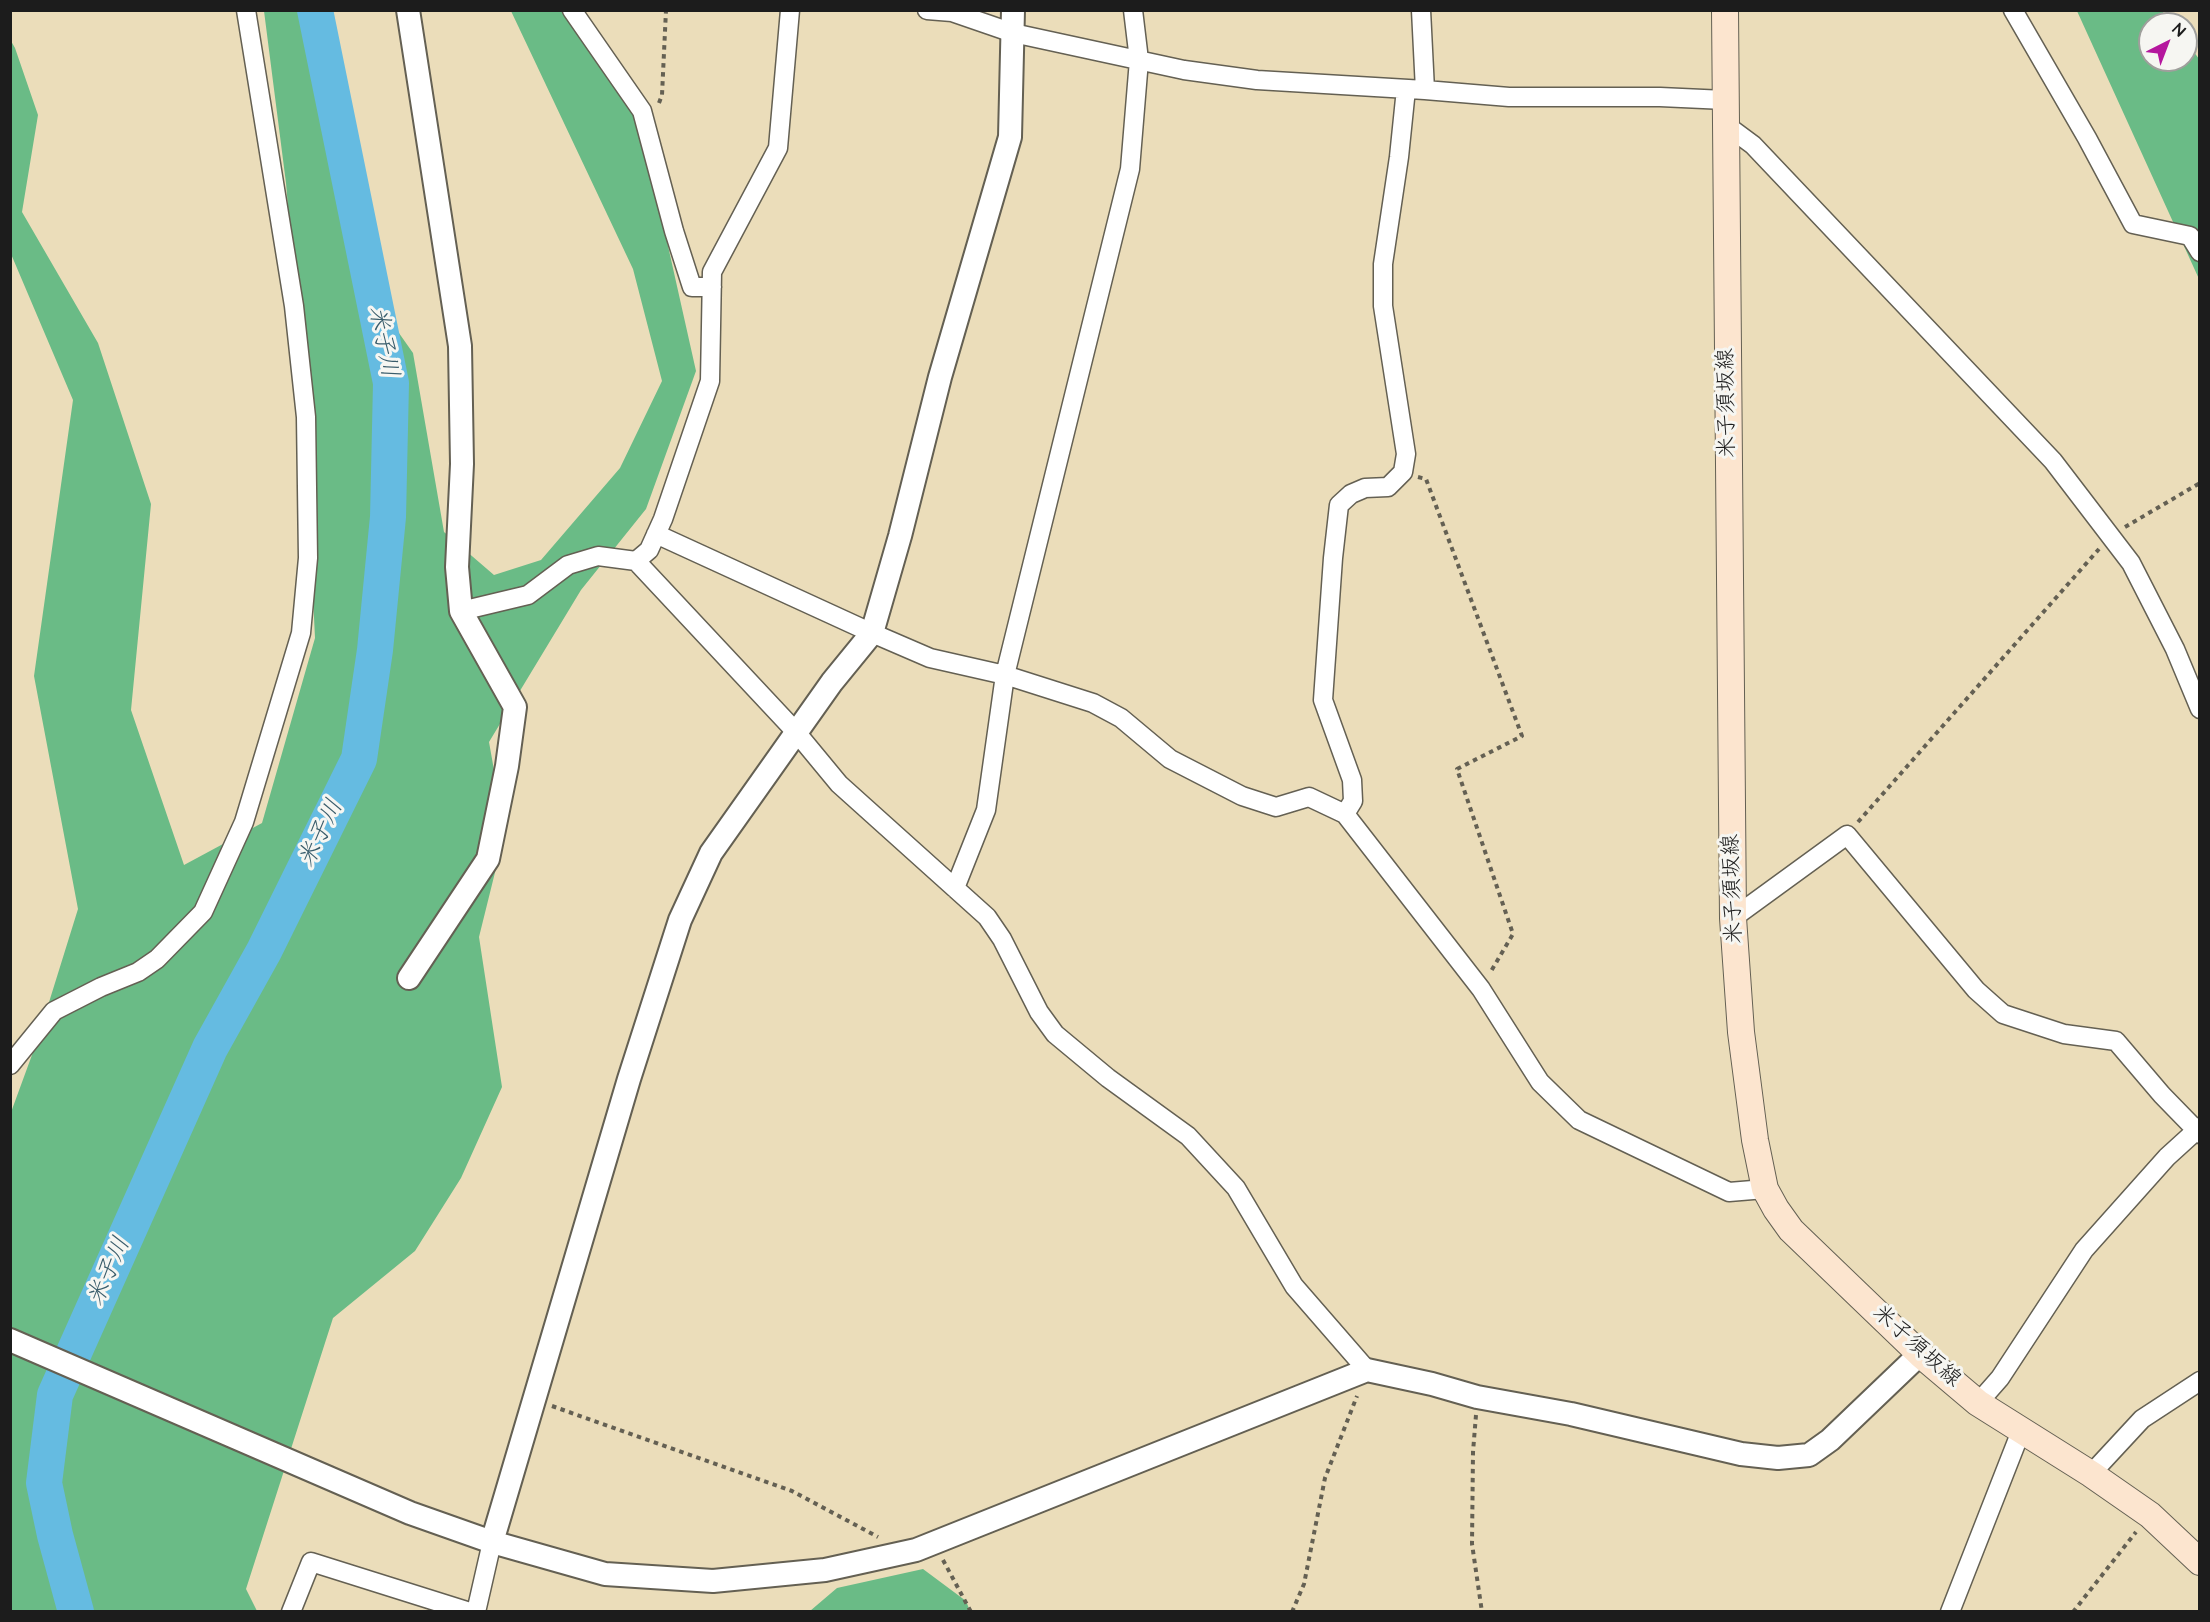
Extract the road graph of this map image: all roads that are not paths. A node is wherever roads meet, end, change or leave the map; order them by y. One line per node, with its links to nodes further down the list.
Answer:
1 (246, 10): 29 (street)
2 (408, 10): 20 (street)
3 (572, 10): 17 (street)
4 (790, 10): 17 (street)
5 (927, 10): 11 (street)
6 (1013, 10): 11 (street)
7 (1133, 10): 12 (street)
8 (1421, 10): 14 (street)
9 (1725, 10): 15 (main road, 米子須坂線)
10 (2013, 10): 16 (street)
11 (1013, 33): 12 (street); 21 (street)
12 (1139, 60): 13 (street); 22 (street)
13 (1406, 89): 14 (street); 25 (street)
14 (1425, 90): 15 (street)
15 (1726, 113): 23 (street); 27 (main road, 米子須坂線)
16 (2199, 252)
17 (712, 287): 18 (street)
18 (656, 534): 19 (street); 21 (street)
19 (636, 561): 20 (street); 24 (street)
20 (461, 611): 28 (street)
21 (872, 633): 22 (street); 24 (street)
22 (1005, 675): 25 (street); 26 (street)
23 (2199, 709)
24 (796, 732): 26 (street); 39 (street)
25 (1345, 814): 31 (street)
26 (955, 888): 34 (street)
27 (1733, 918): 30 (street); 31 (main road, 米子須坂線)
28 (409, 978)
29 (10, 1065)
30 (2198, 1130): 36 (street)
31 (1765, 1189): 33 (main road, 米子須坂線)
32 (10, 1340): 39 (street)
33 (1920, 1354): 34 (street); 36 (main road, 米子須坂線)
34 (1367, 1370): 39 (street)
35 (2199, 1381): 38 (street)
36 (1978, 1403): 37 (main road, 米子須坂線)
37 (2021, 1431): 38 (main road, 米子須坂線); 44 (street)
38 (2091, 1473): 40 (main road, 米子須坂線)
39 (492, 1542): 43 (street)
40 (2199, 1562)
41 (291, 1611): 42 (street)
42 (470, 1611)
43 (476, 1611)
44 (1950, 1611)

